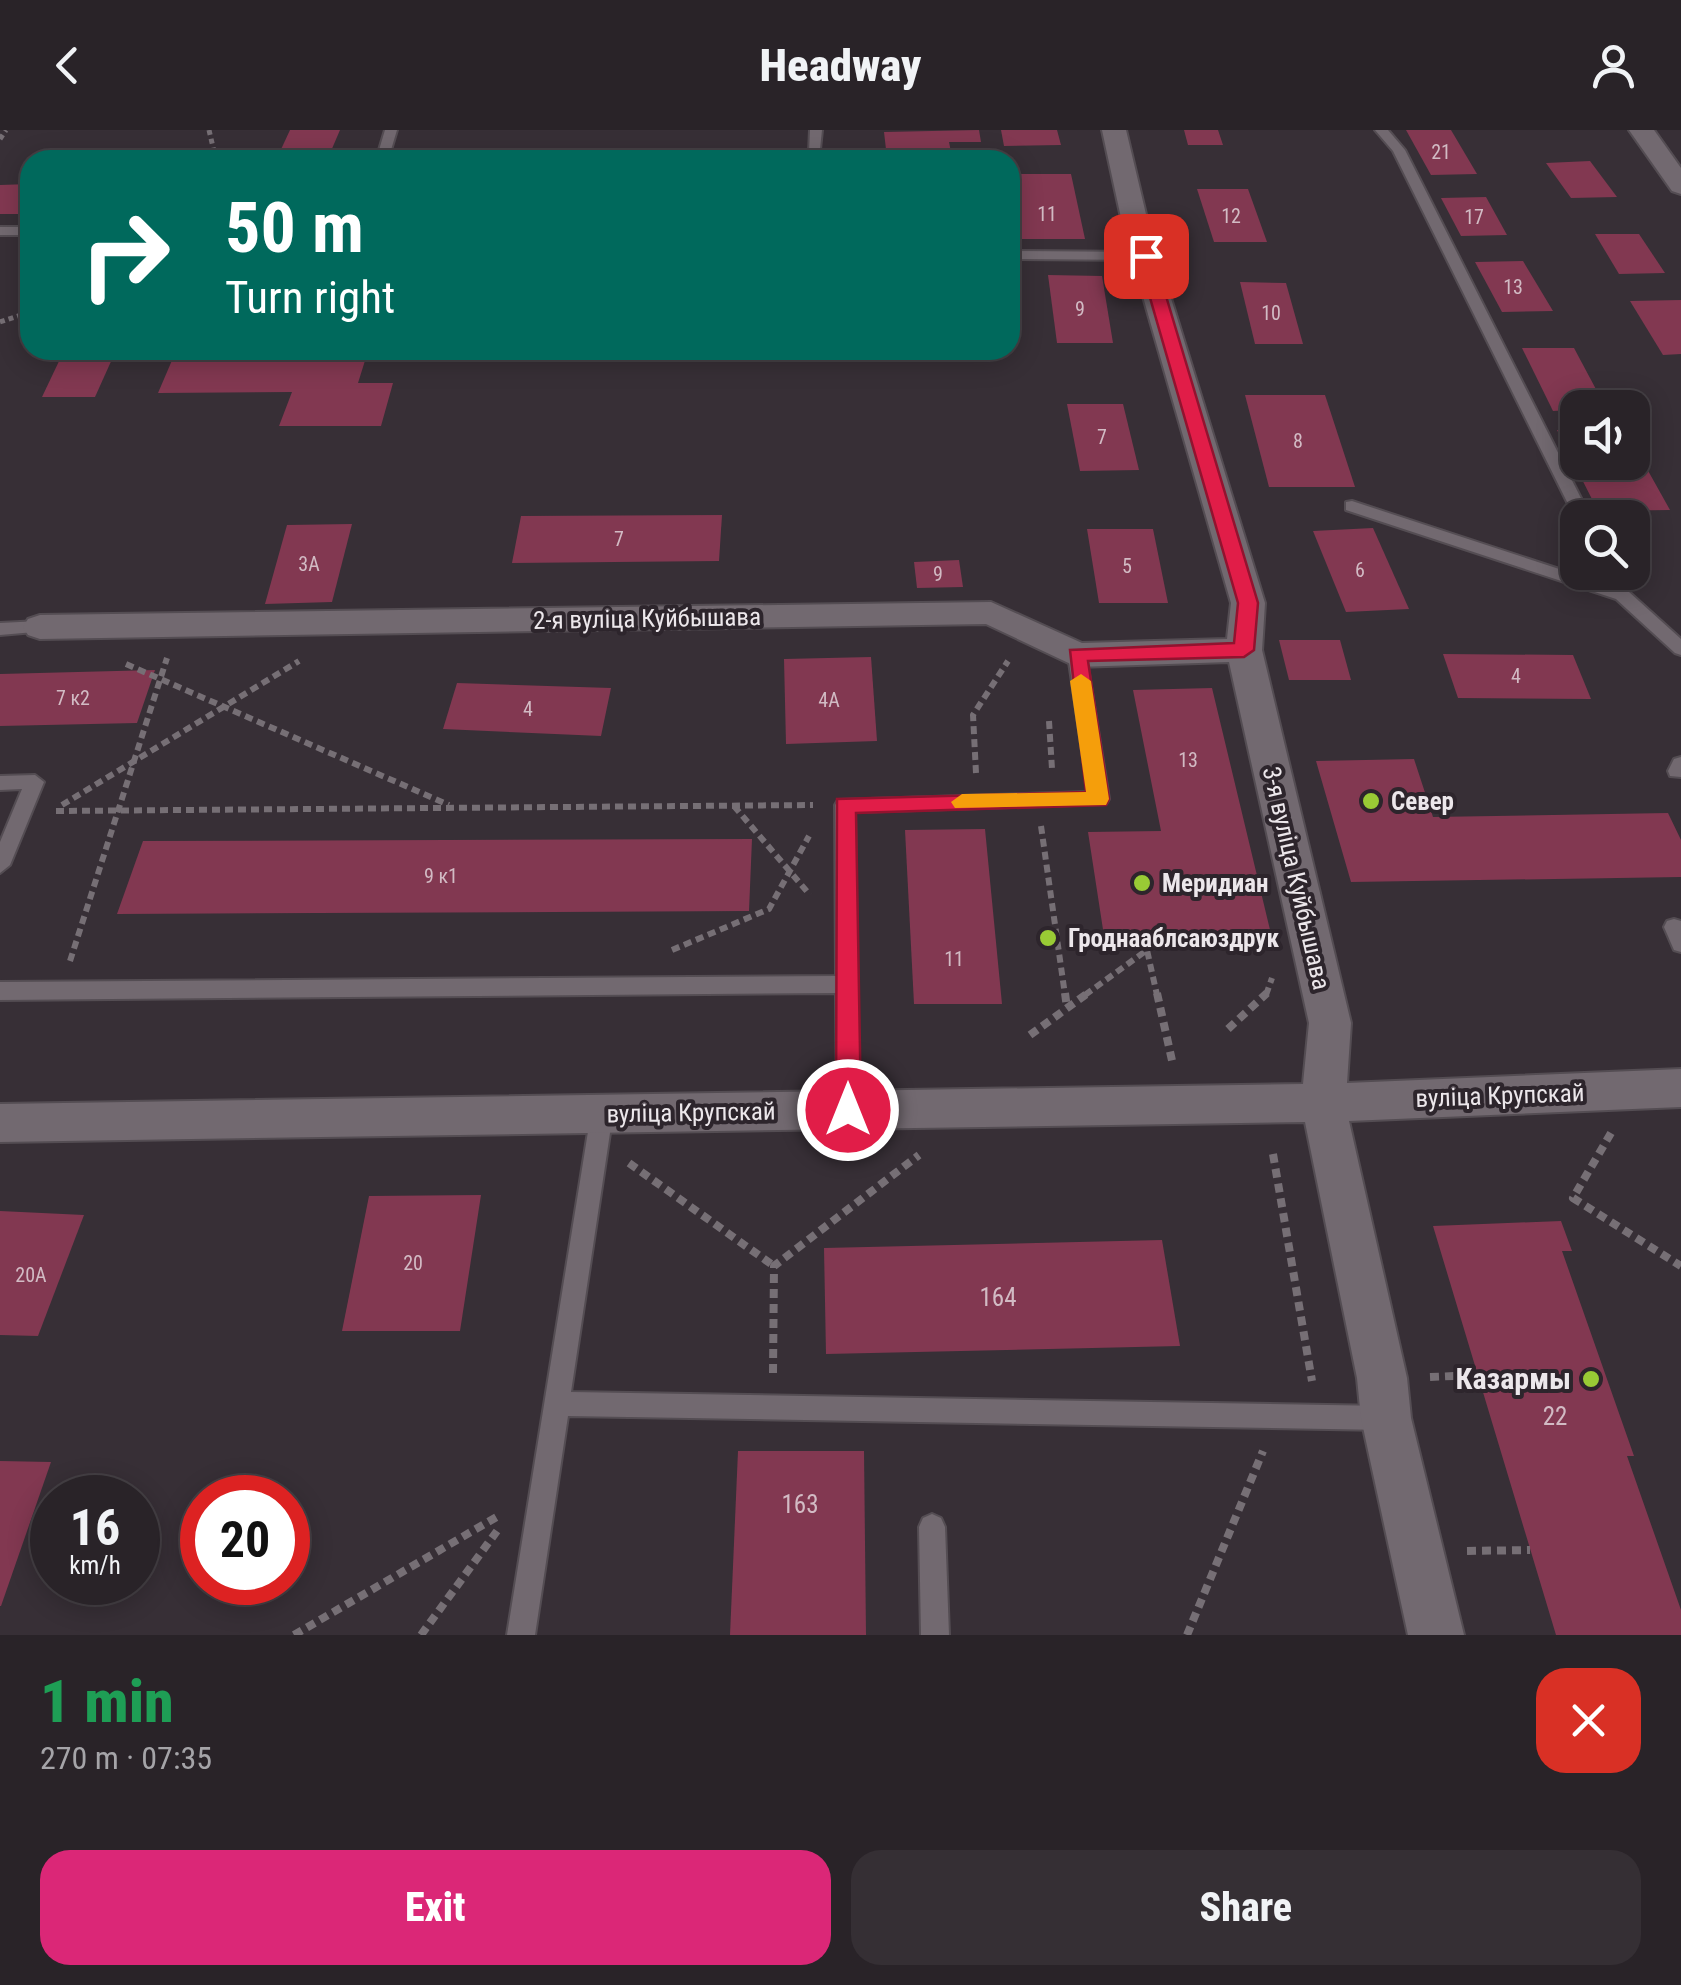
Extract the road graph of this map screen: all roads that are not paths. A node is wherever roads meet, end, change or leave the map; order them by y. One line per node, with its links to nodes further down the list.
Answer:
1 (1114, 130): 6 (street, 3-я вуліца Куйбышава)
2 (1381, 130): 7 (lane)
3 (1640, 130): 4 (street)
4 (1679, 181)
5 (1020, 255): 6 (lane)
6 (1146, 256): 14 (street, 3-я вуліца Куйбышава)
7 (1574, 500)
8 (1352, 506): 10 (lane)
9 (1619, 590): 10 (lane)
10 (1622, 595): 13 (lane)
11 (40, 626): 12 (lane); 15 (street, 2-я вуліца Куйбышава)
12 (0, 628)
13 (1681, 649)
14 (1244, 650): 15 (street, 2-я вуліца Куйбышава); 21 (street, 3-я вуліца Куйбышава)
15 (1077, 655): 18 (lane)
16 (0, 783): 17 (lane)
17 (0, 865)
18 (848, 984): 19 (lane); 22 (lane)
19 (0, 991)
20 (1681, 1088): 21 (street, вуліца Крупскай)
21 (1323, 1103): 22 (street, вуліца Крупскай); 26 (street, 3-я вуліца Куйбышава)
22 (848, 1110): 23 (street, вуліца Крупскай)
23 (602, 1113): 24 (street, вуліца Крупскай); 25 (lane)
24 (0, 1123)
25 (557, 1404): 26 (lane); 28 (lane)
26 (1386, 1418): 30 (street, 3-я вуліца Куйбышава)
27 (932, 1527): 29 (lane)
28 (521, 1635)
29 (935, 1635)
30 (1436, 1635)

